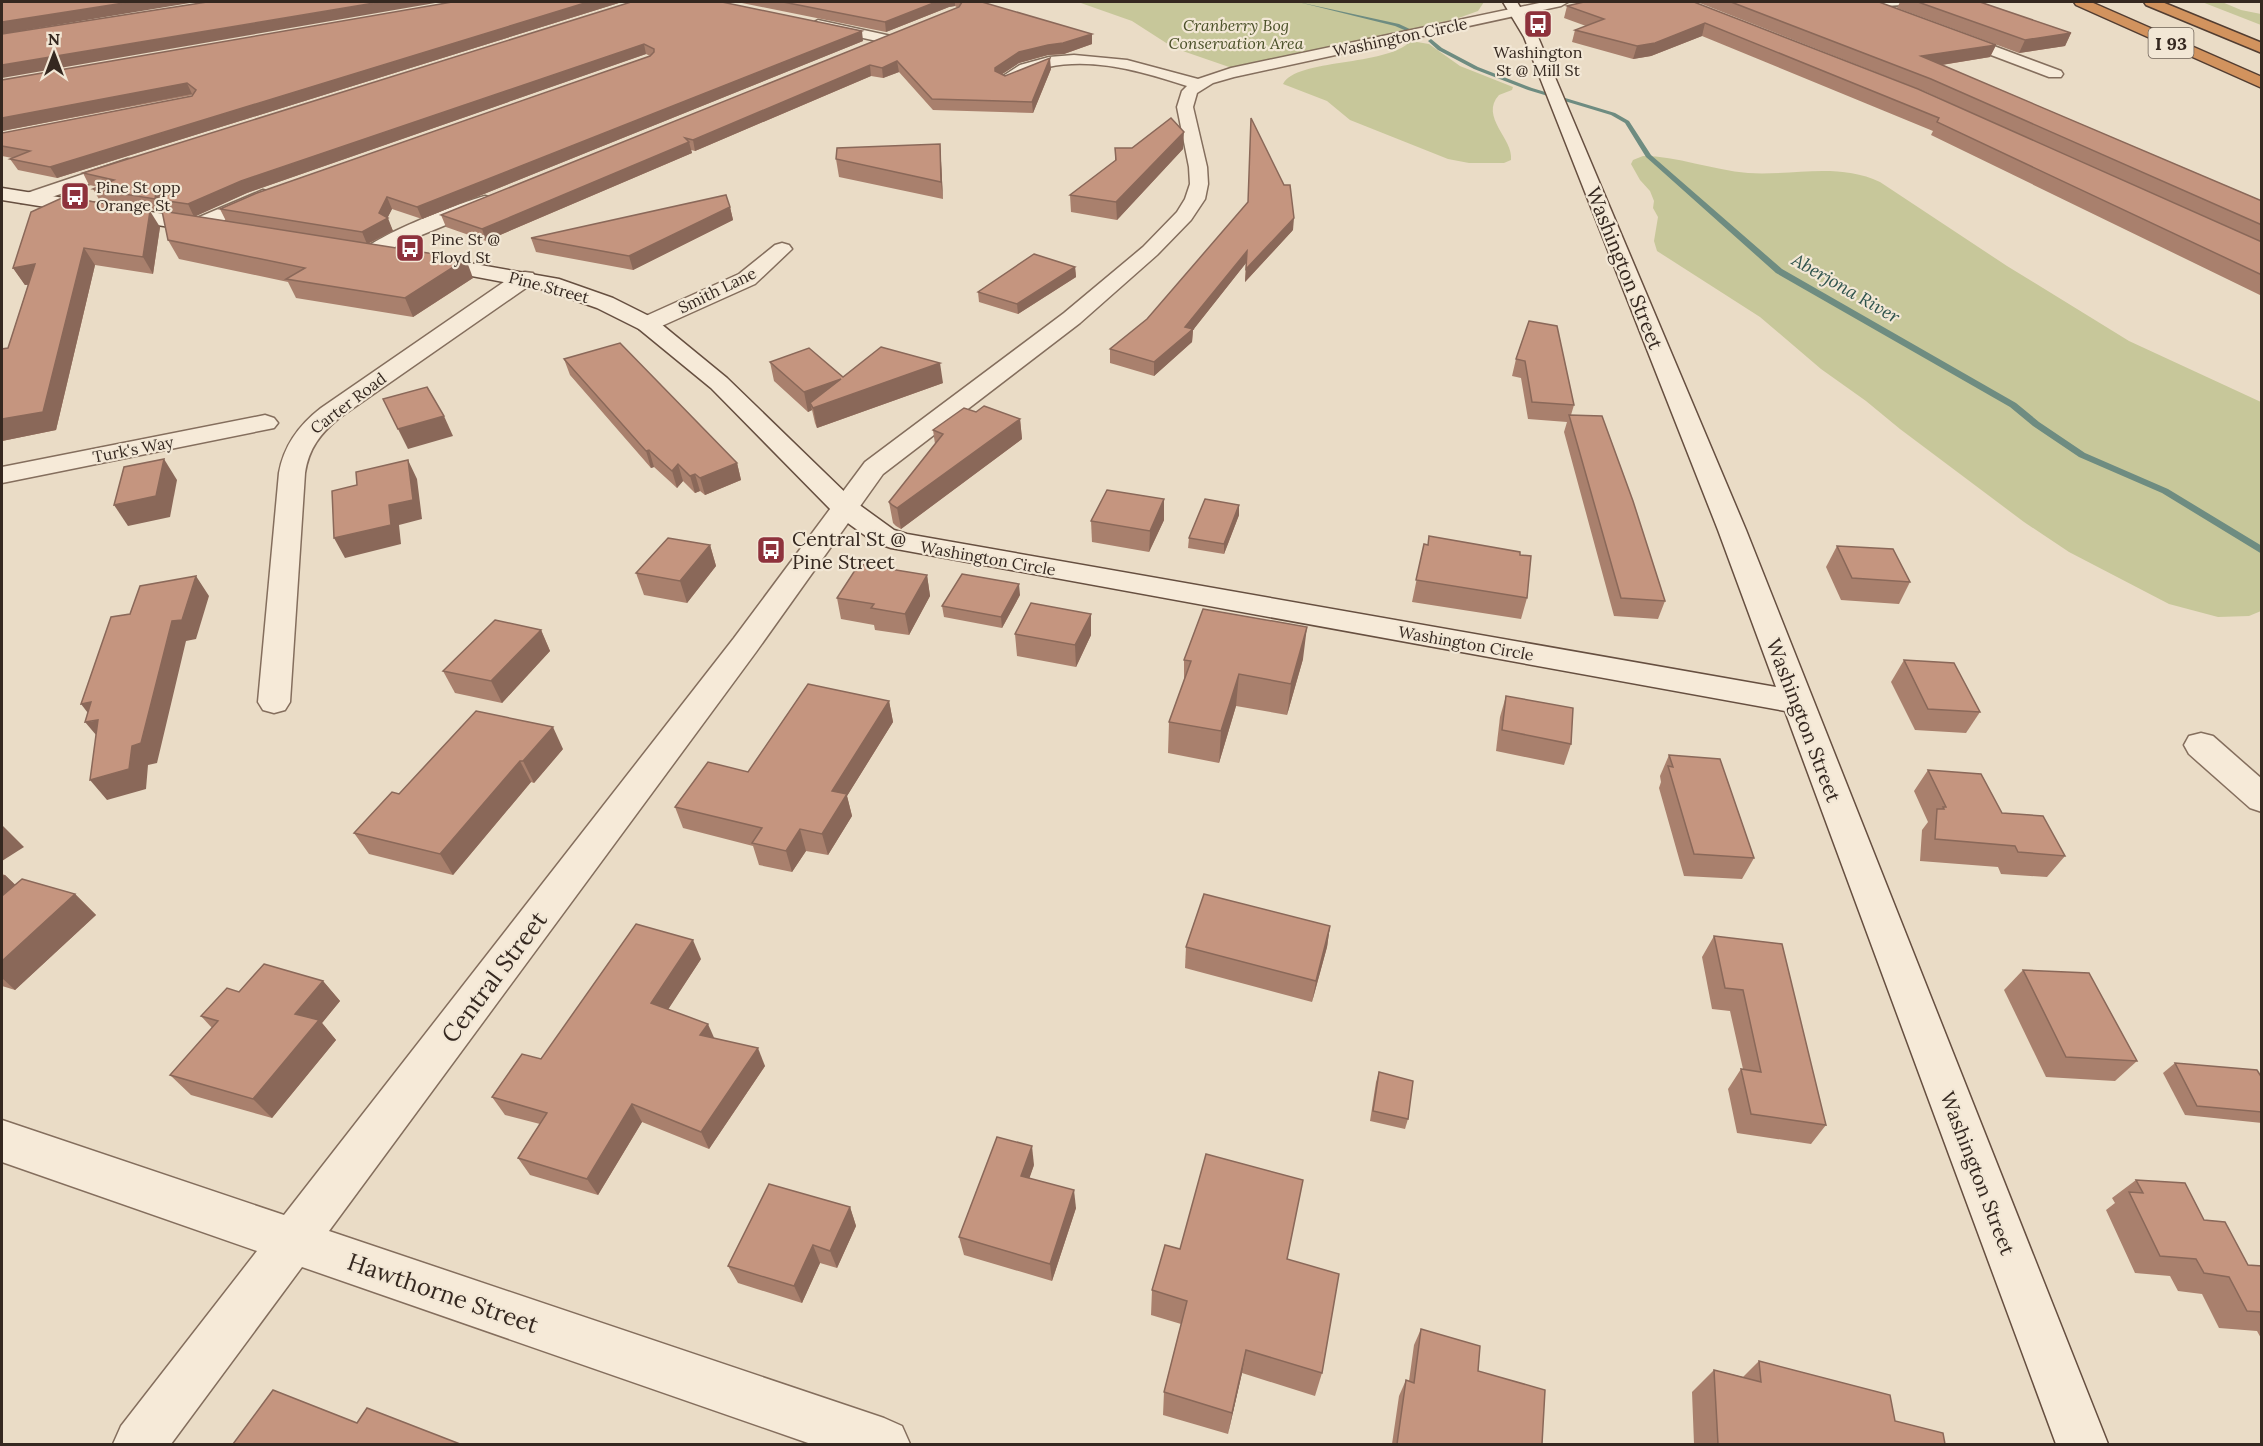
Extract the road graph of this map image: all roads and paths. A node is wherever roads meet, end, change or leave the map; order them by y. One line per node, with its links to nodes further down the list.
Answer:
1 (1562, 2): 6 (street, Washington Circle)
2 (1901, 2): 5 (lane)
3 (2081, 2): 14 (highway, I 93)
4 (2151, 2): 10 (highway, I 93)
5 (1869, 3): 12 (street)
6 (1514, 6): 15 (street, Washington Circle); 31 (street, Washington Street)
7 (808, 22): 9 (street)
8 (906, 31): 9 (street)
9 (886, 39): 11 (street)
10 (2262, 49)
11 (853, 52)
12 (2055, 74)
13 (1005, 80): 15 (street)
14 (2262, 83)
15 (1199, 84): 29 (street)
16 (146, 159): 18 (street)
17 (275, 191): 20 (street)
18 (9, 196): 20 (street)
19 (499, 196): 24 (street)
20 (196, 225): 21 (street)
21 (232, 231)
22 (348, 249): 24 (street, Pine Street)
23 (782, 249): 26 (street, Smith Lane)
24 (372, 252): 25 (street, Pine Street)
25 (525, 278): 26 (street, Pine Street); 30 (street, Carter Road)
26 (647, 324): 29 (street, Pine Street)
27 (265, 423): 28 (street, Turk's Way)
28 (2, 476)
29 (844, 507): 31 (street, Washington Circle); 35 (street, Central Street)
30 (274, 702)
31 (1797, 702): 38 (street, Washington Street)
32 (2201, 745): 33 (street)
33 (2262, 799)
34 (2, 1141): 35 (street, Hawthorne Street)
35 (294, 1241): 36 (street, Central Street); 37 (street, Hawthorne Street)
36 (139, 1444)
37 (884, 1444)
38 (2082, 1444)

